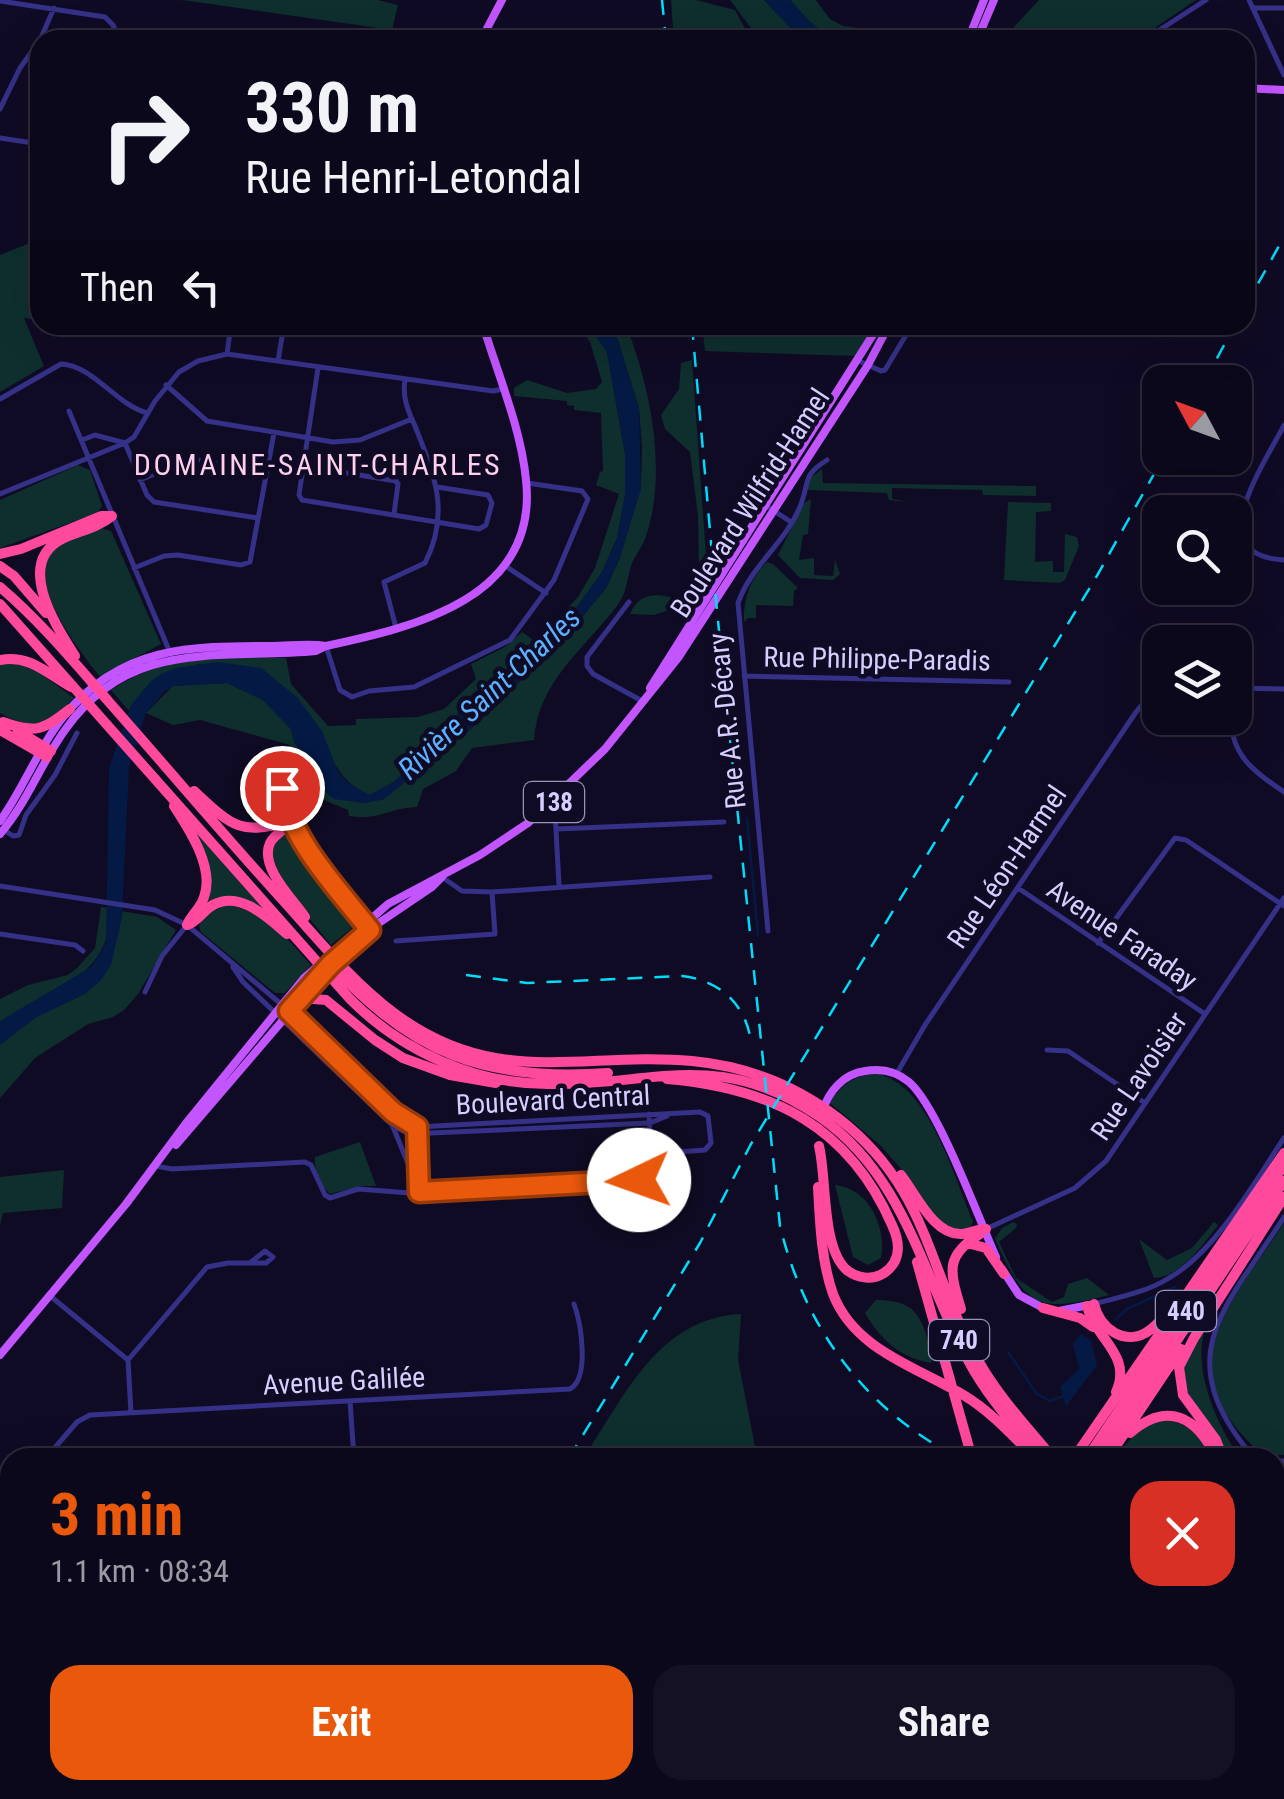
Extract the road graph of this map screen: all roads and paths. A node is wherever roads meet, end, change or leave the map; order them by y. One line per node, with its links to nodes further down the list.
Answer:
1 (502, 0): 12 (main road)
2 (984, 0): 13 (main road)
3 (994, 0): 14 (main road)
4 (1206, 0): 15 (street)
5 (1249, 0): 8 (street)
6 (0, 1): 7 (street)
7 (54, 8): 10 (street); 11 (street)
8 (1254, 8): 9 (street); 17 (street)
9 (1284, 8)
10 (44, 30)
11 (115, 30)
12 (486, 30)
13 (972, 30)
14 (981, 30)
15 (1160, 30)
16 (30, 54): 20 (street)
17 (1284, 75)
18 (1255, 89): 19 (main road)
19 (1284, 90)
20 (3, 93): 21 (street)
21 (0, 109)
22 (0, 138): 23 (street)
23 (30, 142)
24 (230, 335): 30 (street)
25 (282, 335): 31 (street)
26 (487, 335): 36 (main road)
27 (875, 335): 32 (main road, Boulevard Wilfrid-Hamel / 138)
28 (882, 335): 32 (main road, Boulevard Wilfrid-Hamel / 138)
29 (906, 335): 32 (street)
30 (227, 354): 31 (street); 35 (street)
31 (278, 361): 33 (street)
32 (863, 363): 54 (main road, Boulevard Wilfrid-Hamel / 138)
33 (318, 368): 34 (street); 43 (street)
34 (405, 380): 36 (street); 40 (street)
35 (166, 385): 39 (street); 42 (street)
36 (502, 389): 51 (main road)
37 (0, 399): 39 (street)
38 (69, 411): 44 (street)
39 (147, 413): 45 (street)
40 (412, 419): 43 (street); 52 (street)
41 (1284, 425): 61 (street)
42 (274, 433): 43 (street); 49 (street)
43 (307, 438): 48 (street)
44 (82, 440): 45 (street); 46 (street)
45 (125, 444): 46 (street); 50 (street)
46 (88, 458): 53 (street); 56 (street)
47 (827, 460): 59 (street, Rue A.R.-Décary)
48 (304, 466): 55 (street); 55 (street)
49 (266, 472): 50 (street); 57 (street)
50 (140, 480): 57 (street)
51 (526, 483): 62 (main road); 66 (street)
52 (437, 487): 58 (street); 58 (street)
53 (0, 494)
54 (769, 508): 59 (street); 80 (main road, Boulevard Wilfrid-Hamel / 138)
55 (394, 514): 58 (street)
56 (112, 516): 60 (highway); 64 (street); 69 (highway)
57 (258, 518): 64 (street)
58 (437, 521): 70 (street)
59 (791, 522): 74 (street, Rue A.R.-Décary)
60 (0, 554)
61 (1284, 560)
62 (504, 565): 66 (street); 70 (main road)
63 (0, 566): 69 (highway)
64 (134, 568): 72 (street)
65 (0, 587): 75 (highway, 740)
66 (546, 593): 71 (street)
67 (629, 602): 80 (street)
68 (0, 604): 79 (highway, 740)
69 (56, 626): 75 (highway)
70 (396, 628): 71 (main road)
71 (326, 646): 72 (main road)
72 (171, 654): 82 (main road); 86 (main road)
73 (0, 660): 79 (highway)
74 (744, 676): 76 (street, Rue Philippe-Paradis); 106 (street, Rue A.R.-Décary)
75 (88, 678): 89 (highway, 740)
76 (1009, 682)
77 (1252, 688): 78 (street)
78 (1284, 689)
79 (79, 692): 90 (highway, 740)
80 (644, 702): 92 (main road, Boulevard Wilfrid-Hamel / 138)
81 (1142, 704): 101 (street, Rue Léon-Harmel)
82 (70, 709): 83 (highway); 86 (main road)
83 (1, 724): 86 (highway)
84 (77, 733): 88 (street)
85 (1232, 735): 91 (street)
86 (46, 752): 88 (street); 95 (main road)
87 (287, 758): 93 (street)
88 (63, 761): 95 (street)
89 (180, 782): 93 (highway); 109 (highway, 740)
90 (164, 787): 104 (highway); 111 (highway, 740)
91 (1284, 792)
92 (549, 806): 96 (street); 97 (main road, Boulevard Wilfrid-Hamel / 138)
93 (294, 821): 105 (street); 109 (highway)
94 (724, 822): 96 (street)
95 (1, 828)
96 (557, 829): 100 (street)
97 (442, 876): 102 (street); 105 (main road, Boulevard Wilfrid-Hamel / 138)
98 (710, 877): 100 (street)
99 (0, 886): 104 (street, Boulevard Central)
100 (559, 886): 102 (street)
101 (1018, 888): 110 (street, Avenue Faraday); 126 (street, Rue Léon-Harmel)
102 (492, 892): 108 (street)
103 (1283, 902): 110 (street); 119 (street, Rue Lavoisier)
104 (187, 925): 111 (highway); 116 (street); 118 (street, Boulevard Central)
105 (367, 926): 112 (main road, Boulevard Wilfrid-Hamel / 138)
106 (768, 931)
107 (0, 934): 113 (street)
108 (396, 940)
109 (321, 943): 123 (highway, 740)
110 (1098, 943): 119 (street, Avenue Faraday)
111 (305, 946): 129 (highway, 740)
112 (342, 947): 114 (main road, Boulevard Wilfrid-Hamel / 138); 115 (main road, Boulevard Wilfrid-Hamel / 138)
113 (83, 951)
114 (333, 966): 115 (main road, Boulevard Wilfrid-Hamel / 138); 124 (highway)
115 (317, 972): 117 (main road, Boulevard Wilfrid-Hamel / 138); 118 (main road, Boulevard Wilfrid-Hamel / 138)
116 (145, 992)
117 (301, 998): 118 (main road, Boulevard Wilfrid-Hamel / 138); 129 (highway)
118 (282, 1011): 120 (street, Boulevard Central); 122 (street, Boulevard Central); 146 (main road, Boulevard Wilfrid-Hamel / 138)
119 (1205, 1014): 132 (street, Rue Lavoisier)
120 (327, 1047): 122 (street); 130 (street, Boulevard Central)
121 (1047, 1050): 132 (street)
122 (320, 1054): 131 (street, Boulevard Central)
123 (644, 1061): 124 (highway); 128 (highway, 740)
124 (534, 1073): 125 (highway)
125 (679, 1073): 127 (highway, 740); 128 (highway, 740)
126 (896, 1074): 142 (main road); 154 (main road)
127 (646, 1075): 128 (highway); 129 (highway, 740)
128 (739, 1079): 137 (highway, 740); 137 (highway, 740)
129 (522, 1083)
130 (367, 1087): 131 (street); 140 (street, Boulevard Central)
131 (361, 1093): 138 (street, Boulevard Central)
132 (1145, 1102): 154 (street, Rue Lavoisier)
133 (649, 1114): 134 (street, Boulevard Central); 135 (street, Boulevard Central); 136 (street)
134 (670, 1114): 136 (street, Boulevard Central); 144 (street)
135 (534, 1121): 139 (street); 140 (street, Boulevard Central)
136 (650, 1123): 139 (street, Boulevard Central); 144 (street)
137 (834, 1123): 142 (highway); 151 (highway, 740); 154 (highway); 164 (highway, 740)
138 (392, 1124): 140 (street, Boulevard Central); 147 (street)
139 (534, 1130): 140 (street, Boulevard Central)
140 (416, 1131): 147 (street)
141 (1284, 1138): 161 (street)
142 (819, 1146): 173 (highway)
143 (1284, 1153): 153 (highway)
144 (652, 1154): 149 (street)
145 (1284, 1165): 177 (highway, 440)
146 (156, 1166): 149 (street); 159 (main road, Boulevard Wilfrid-Hamel / 138)
147 (418, 1178): 149 (street)
148 (1284, 1181): 178 (highway, 440)
149 (419, 1192)
150 (1284, 1197): 155 (highway)
151 (901, 1208): 172 (highway); 174 (highway, 740)
152 (1284, 1217): 183 (street)
153 (1236, 1222): 161 (highway); 169 (highway)
154 (986, 1229): 156 (highway); 158 (main road)
155 (1258, 1237): 179 (highway); 182 (highway)
156 (966, 1243): 158 (highway); 164 (highway)
157 (252, 1262): 166 (street)
158 (1004, 1274): 162 (main road)
159 (50, 1295): 165 (main road, Boulevard Wilfrid-Hamel / 138); 166 (street)
160 (574, 1304): 167 (street, Avenue Galilée)
161 (1090, 1305): 162 (main road); 163 (highway)
162 (1043, 1308): 163 (highway)
163 (1101, 1334): 169 (highway)
164 (970, 1343): 175 (highway, 740)
165 (0, 1355)
166 (128, 1360): 168 (street)
167 (350, 1401): 168 (street, Avenue Galilée); 171 (street)
168 (131, 1413): 170 (street, Avenue Galilée)
169 (1090, 1436): 176 (highway)
170 (56, 1448)
171 (353, 1448)
172 (971, 1448)
173 (1027, 1448)
174 (1030, 1448)
175 (1045, 1448)
176 (1083, 1448)
177 (1085, 1448)
178 (1105, 1448)
179 (1116, 1448)
180 (1118, 1448): 181 (highway)
181 (1209, 1448)
182 (1220, 1448)
183 (1246, 1448)

